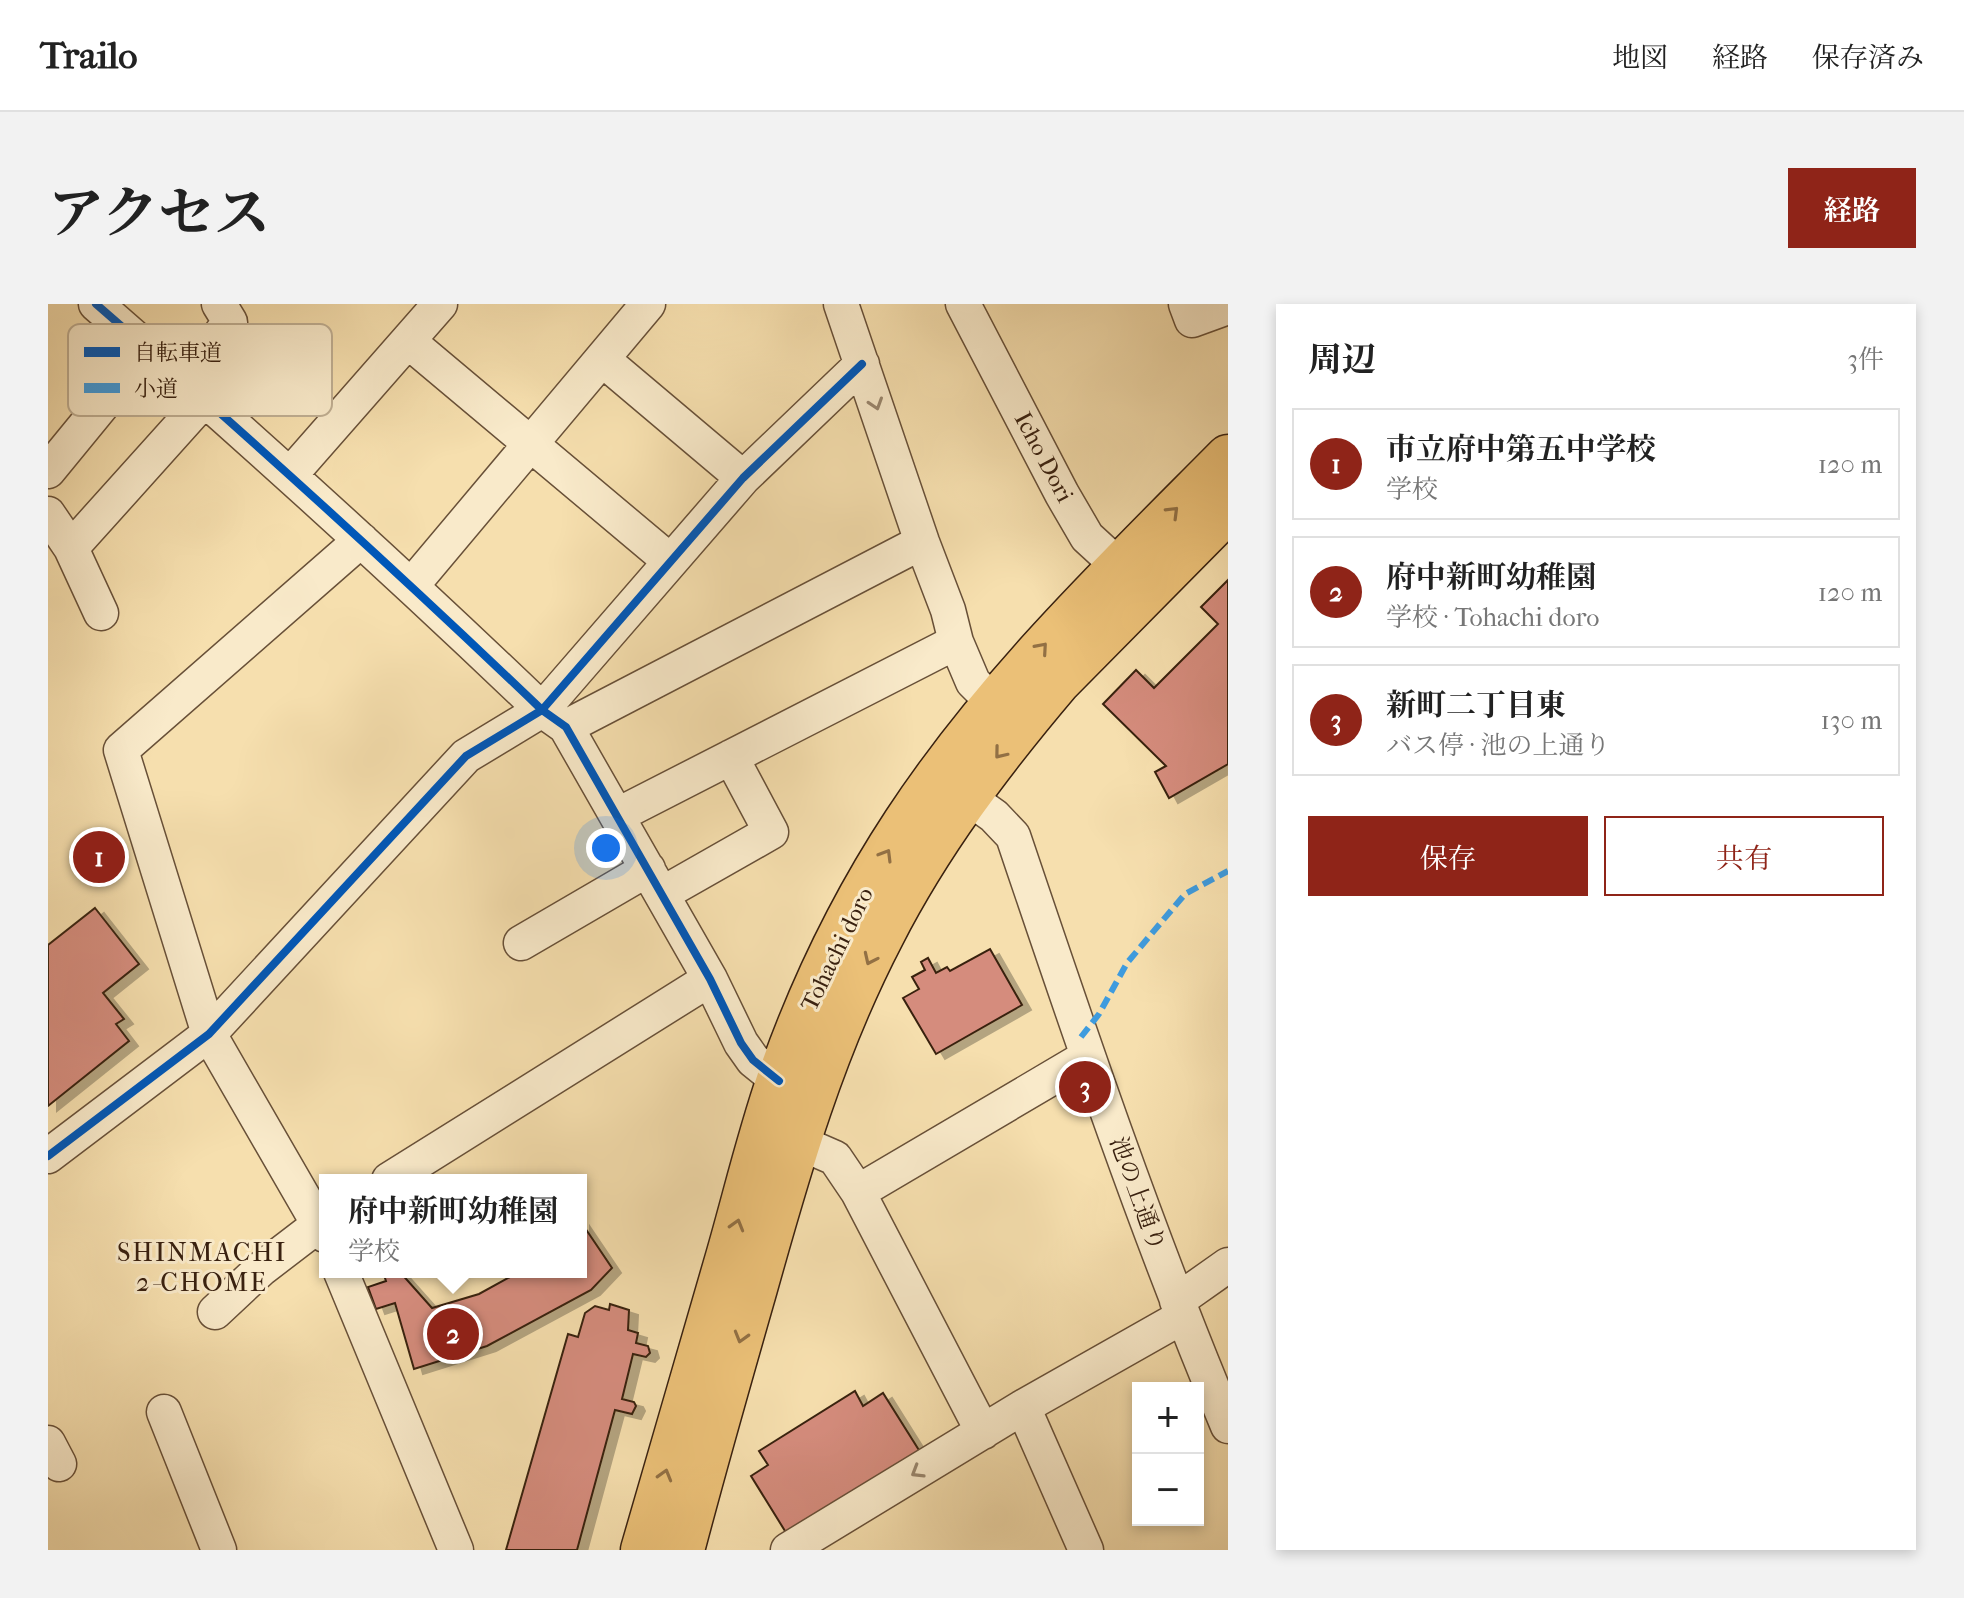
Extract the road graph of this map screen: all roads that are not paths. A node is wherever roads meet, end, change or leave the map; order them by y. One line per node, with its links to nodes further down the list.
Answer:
1 (96, 304): 9 (street)
2 (219, 304): 10 (street)
3 (440, 304): 11 (street)
4 (648, 304): 12 (street)
5 (841, 304): 13 (street)
6 (963, 304): 28 (street, Icho Dori)
7 (1186, 304): 8 (street)
8 (1228, 307)
9 (119, 324)
10 (229, 324)
11 (408, 341): 17 (street); 20 (street)
12 (602, 359): 17 (street); 21 (street)
13 (862, 364): 21 (street); 25 (street, one-way to 25)
14 (93, 416): 19 (street)
15 (174, 416): 26 (street)
16 (223, 416): 20 (street)
17 (530, 445): 27 (street); 29 (street)
18 (1228, 457): 28 (main road, Tohachi doro, one-way to 18)
19 (48, 471)
20 (290, 475): 24 (street)
21 (743, 478): 27 (street)
22 (1228, 510): 28 (main road, Tohachi doro)
23 (48, 514): 26 (street)
24 (361, 540): 29 (street); 40 (street)
25 (922, 542): 31 (street); 33 (street)
26 (71, 548): 30 (street)
27 (670, 561): 33 (street)
28 (1133, 580): 32 (main road, Tohachi doro, one-way to 28); 35 (main road, Tohachi doro, one-way to 35)
29 (412, 585): 33 (street)
30 (101, 613)
31 (956, 642): 32 (street); 34 (street)
32 (994, 703): 42 (main road, Tohachi doro, one-way to 32)
33 (554, 719): 36 (street); 40 (street)
34 (731, 757): 36 (street); 37 (street)
35 (966, 796): 41 (street, 池の上通り); 43 (main road, Tohachi doro, one-way to 43)
36 (618, 815): 37 (street)
37 (655, 881): 38 (street); 39 (street)
38 (521, 943)
39 (710, 979): 42 (street); 45 (street)
40 (209, 1034): 44 (street); 47 (street)
41 (1087, 1057): 46 (street); 51 (street, 池の上通り)
42 (779, 1081): 59 (main road, Tohachi doro, one-way to 42)
43 (796, 1141): 46 (street); 60 (main road, Tohachi doro, one-way to 60)
44 (48, 1156)
45 (399, 1174)
46 (858, 1192): 56 (street)
47 (319, 1219)
48 (319, 1229): 52 (street)
49 (1228, 1265): 51 (street)
50 (343, 1278): 58 (street)
51 (1180, 1309): 53 (street); 55 (street, 池の上通り)
52 (215, 1312)
53 (1023, 1407): 56 (street); 62 (street)
54 (164, 1412): 57 (street)
55 (1228, 1426)
56 (983, 1432): 61 (street, one-way to 61)
57 (219, 1550)
58 (456, 1550)
59 (643, 1550)
60 (682, 1550)
61 (788, 1550)
62 (1086, 1550)

